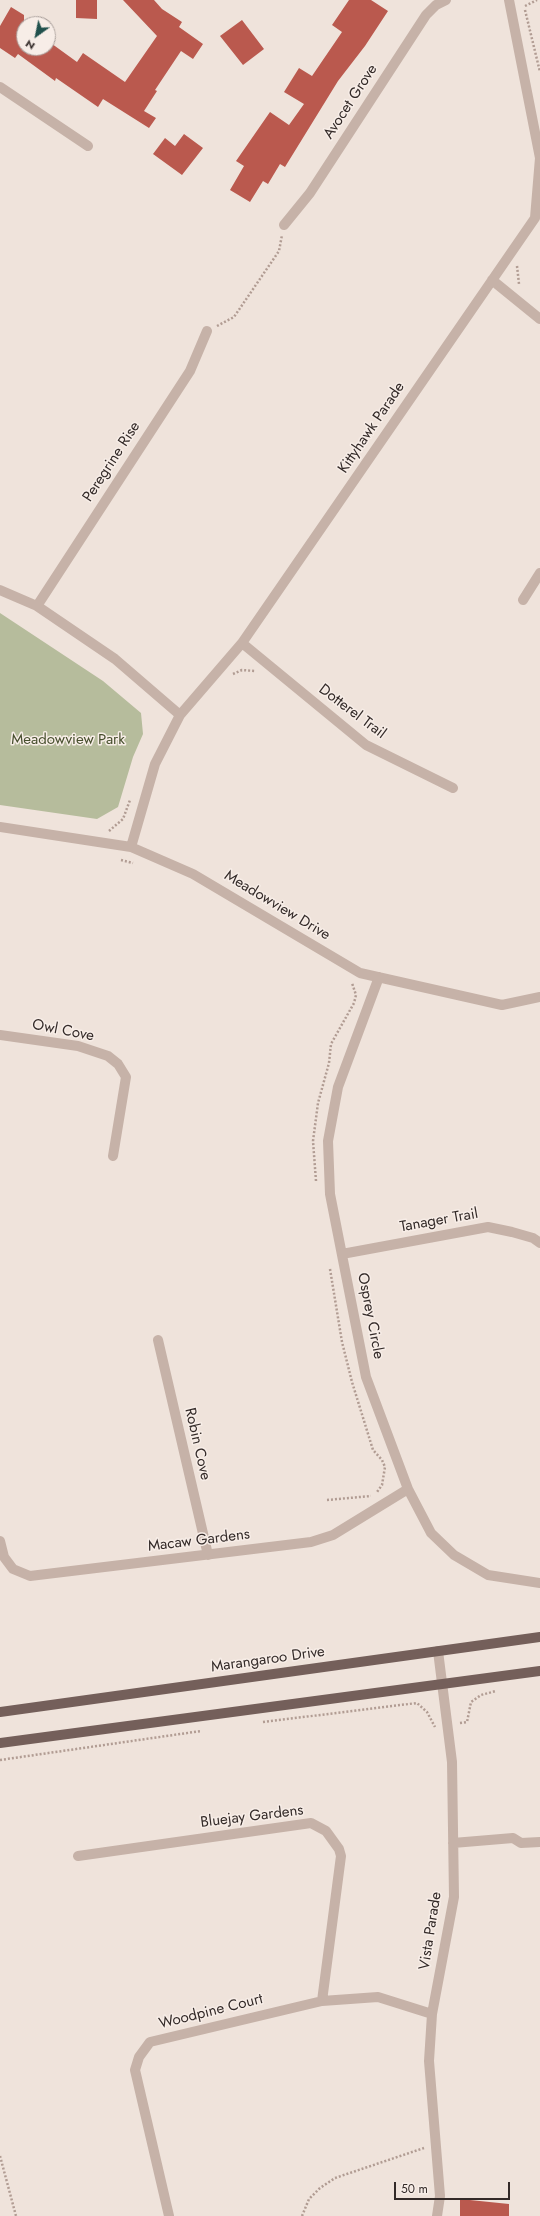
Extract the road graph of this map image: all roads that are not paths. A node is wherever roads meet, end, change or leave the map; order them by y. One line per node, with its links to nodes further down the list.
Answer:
1 (446, 0): 5 (street, Avocet Grove)
2 (509, 0): 6 (street, Kittyhawk Parade)
3 (0, 87): 4 (street)
4 (88, 146)
5 (284, 225)
6 (492, 280): 7 (street); 13 (street, Kittyhawk Parade)
7 (540, 319)
8 (207, 331): 12 (street, Peregrine Rise)
9 (540, 573): 11 (street)
10 (0, 590): 12 (street)
11 (523, 600)
12 (37, 606): 14 (street)
13 (242, 643): 14 (street, Kittyhawk Parade); 15 (street, Dotterel Trail)
14 (180, 715): 17 (street, Kittyhawk Parade)
15 (453, 788)
16 (0, 827): 17 (street, Meadowview Drive)
17 (131, 847): 18 (street, Meadowview Drive)
18 (379, 977): 19 (street, Meadowview Drive); 23 (street, Osprey Circle)
19 (540, 997)
20 (0, 1035): 21 (street, Owl Cove)
21 (113, 1156)
22 (540, 1243): 23 (street, Tanager Trail)
23 (342, 1254): 25 (street, Osprey Circle)
24 (158, 1340): 27 (street, Robin Cove)
25 (408, 1489): 27 (street, Macaw Gardens); 28 (street, Osprey Circle)
26 (0, 1541): 27 (street, Macaw Gardens)
27 (208, 1555)
28 (540, 1583)
29 (540, 1637): 30 (main road, Marangaroo Drive)
30 (438, 1651): 32 (street, Vista Parade); 33 (main road, Marangaroo Drive)
31 (540, 1671): 32 (main road)
32 (442, 1684): 34 (main road); 36 (street, Vista Parade)
33 (0, 1712)
34 (0, 1743)
35 (540, 1842): 36 (street)
36 (453, 1843): 39 (street, Vista Parade)
37 (78, 1856): 38 (street, Bluejay Gardens)
38 (322, 2001): 39 (street, Woodpine Court); 40 (street, Woodpine Court)
39 (432, 2014): 41 (street, Vista Parade)
40 (169, 2216)
41 (437, 2216)

